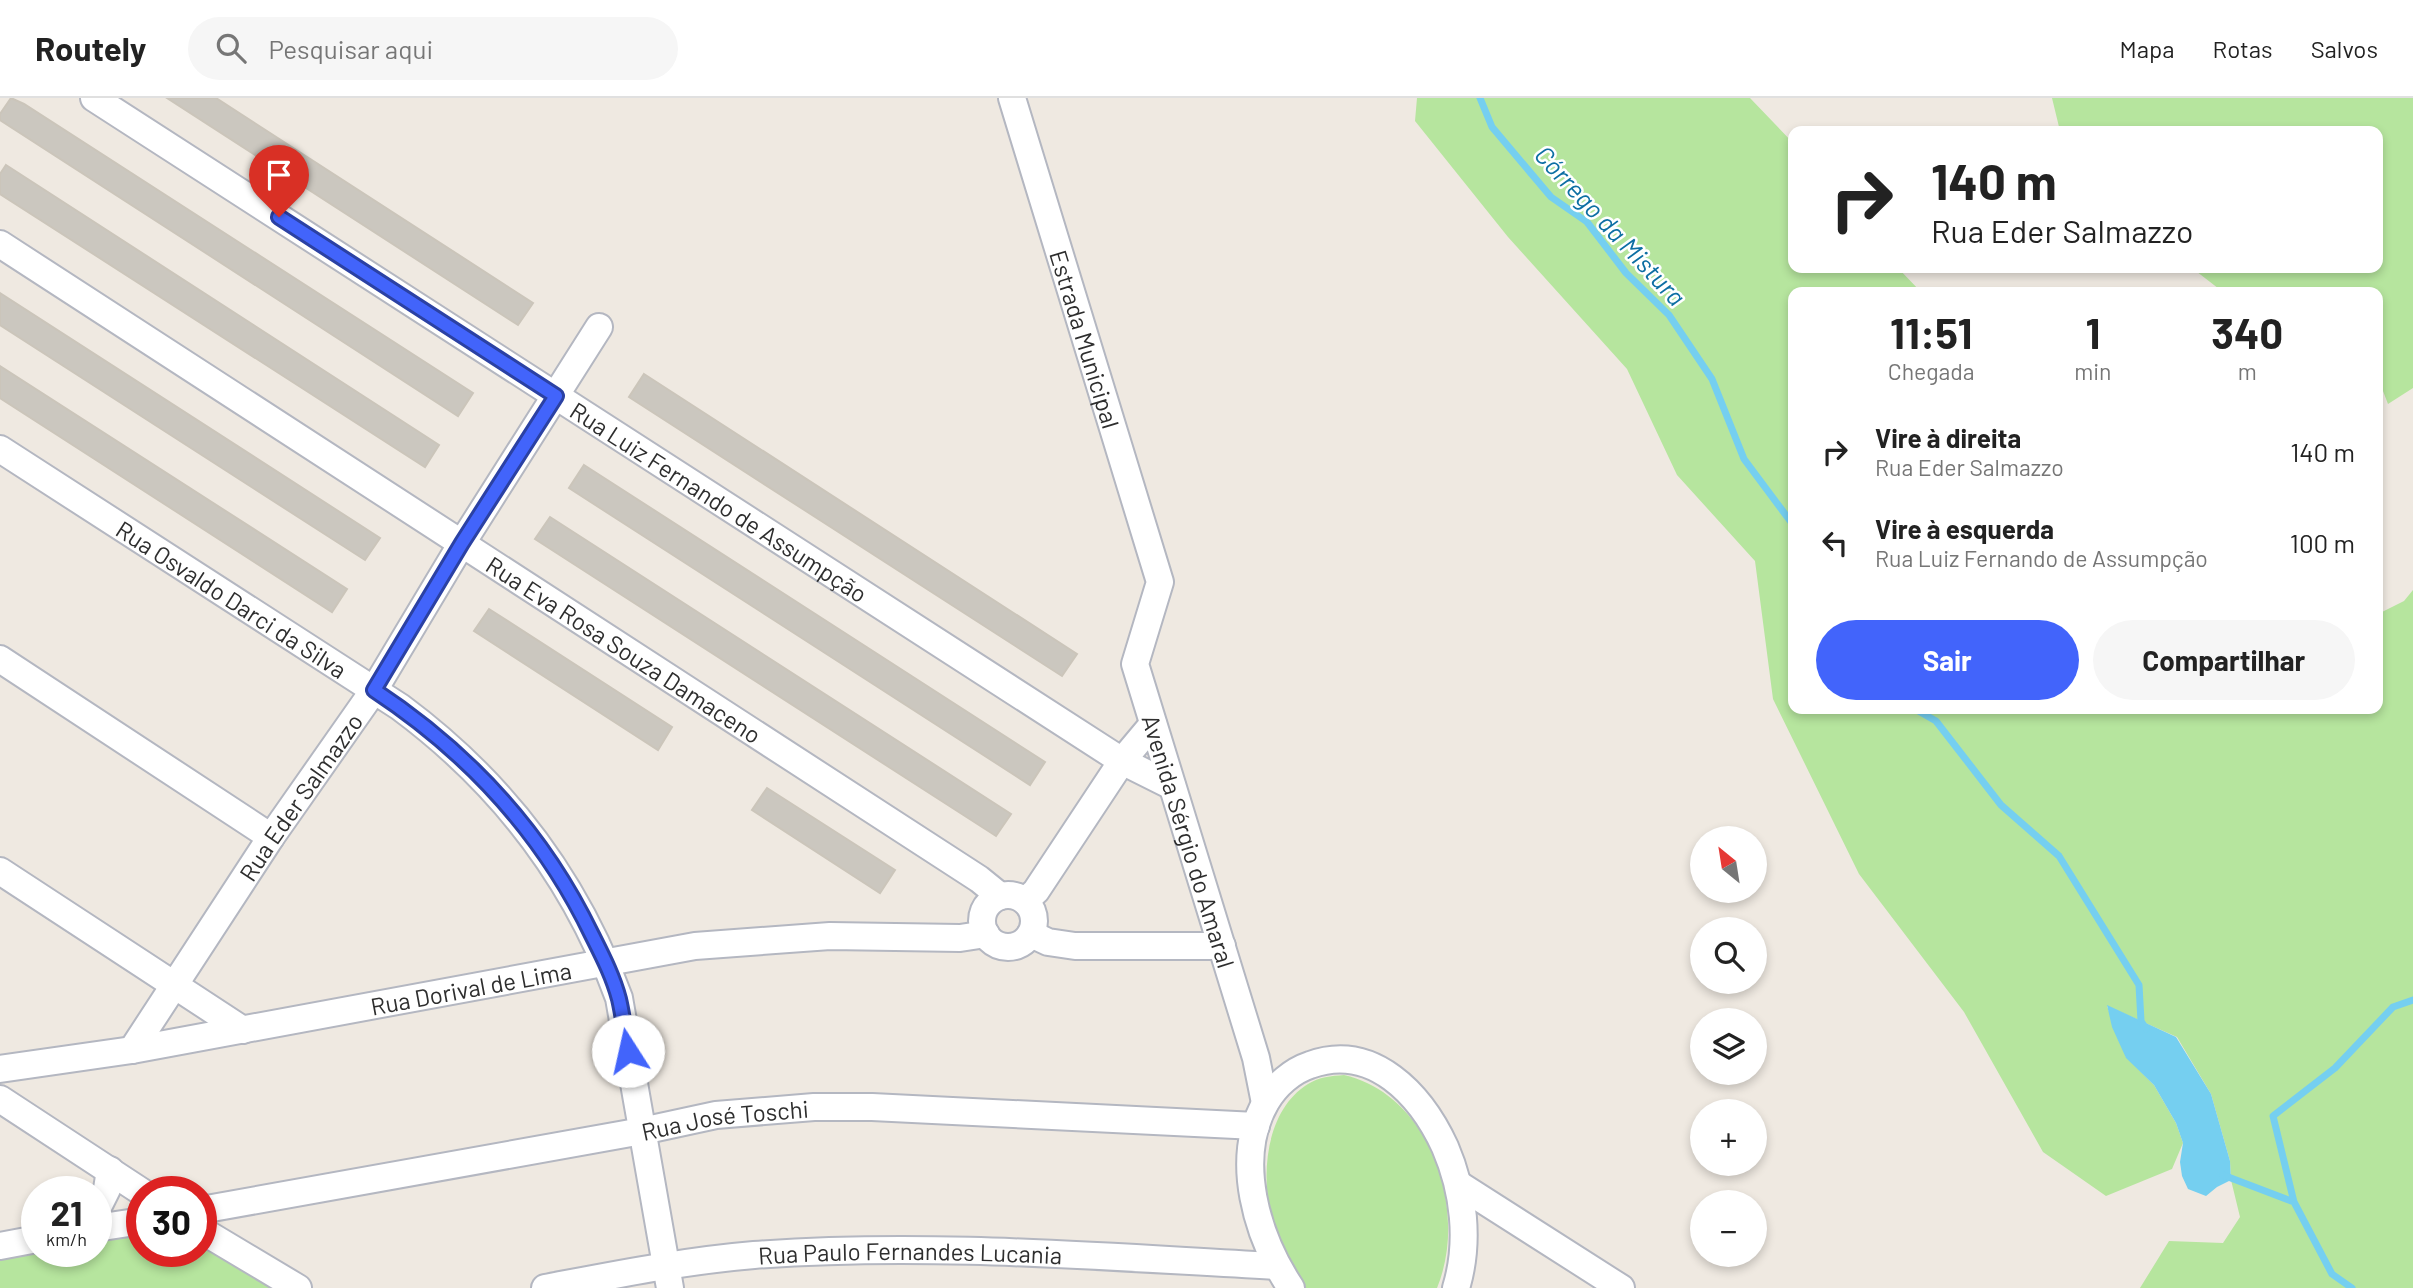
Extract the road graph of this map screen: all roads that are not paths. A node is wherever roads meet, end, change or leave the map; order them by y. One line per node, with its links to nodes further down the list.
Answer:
1 (94, 98): 5 (street, Rua Luiz Fernando de Assumpção)
2 (1012, 98): 8 (street, Estrada Municipal)
3 (0, 244): 7 (street, Rua Eva Rosa Souza Damaceno)
4 (600, 327): 5 (street, Rua Eder Salmazzo)
5 (556, 396): 7 (street, Rua Eder Salmazzo); 12 (street, Rua Luiz Fernando de Assumpção)
6 (0, 449): 10 (street, Rua Osvaldo Darci da Silva)
7 (462, 543): 10 (street, Rua Eder Salmazzo); 16 (street, Rua Eva Rosa Souza Damaceno)
8 (1160, 582): 11 (street, Avenida Sérgio do Amaral)
9 (0, 659): 14 (street)
10 (374, 690): 14 (street, Rua Eder Salmazzo); 20 (street, Rua Osvaldo Darci da Silva)
11 (1153, 724): 12 (street); 13 (street, Avenida Sérgio do Amaral)
12 (1122, 761): 13 (street, Rua Luiz Fernando de Assumpção); 16 (street)
13 (1172, 786): 19 (street, Avenida Sérgio do Amaral)
14 (271, 837): 21 (street, Rua Eder Salmazzo)
15 (0, 871): 21 (street)
16 (1012, 898): 17 (street); 18 (street)
17 (986, 934): 18 (street); 20 (street, Rua Dorival de Lima)
18 (1031, 934): 19 (street)
19 (1222, 946): 26 (street, Avenida Sérgio do Amaral)
20 (606, 963): 22 (street, Rua Dorival de Lima); 27 (street, Rua Osvaldo Darci da Silva)
21 (176, 985): 22 (street); 23 (street, Rua Eder Salmazzo)
22 (243, 1030): 23 (street, Rua Dorival de Lima)
23 (132, 1051): 24 (street, Rua Dorival de Lima)
24 (0, 1069)
25 (0, 1099): 28 (street)
26 (1261, 1114): 27 (street, Rua José Toschi); 31 (street); 36 (street, Avenida Sérgio do Amaral)
27 (642, 1131): 32 (street, Rua José Toschi); 37 (street, Rua Osvaldo Darci da Silva)
28 (110, 1170): 29 (street); 30 (street)
29 (109, 1176)
30 (126, 1181)
31 (1458, 1184): 41 (street); 42 (street)
32 (217, 1207)
33 (217, 1240): 38 (street)
34 (21, 1242): 35 (street)
35 (0, 1246)
36 (1277, 1266): 37 (street, Rua Paulo Fernandes Lucania); 40 (street, Avenida Sérgio do Amaral)
37 (668, 1277): 39 (street, Rua Paulo Fernandes Lucania)
38 (298, 1288)
39 (545, 1288)
40 (1292, 1288)
41 (1456, 1288)
42 (1620, 1288)

